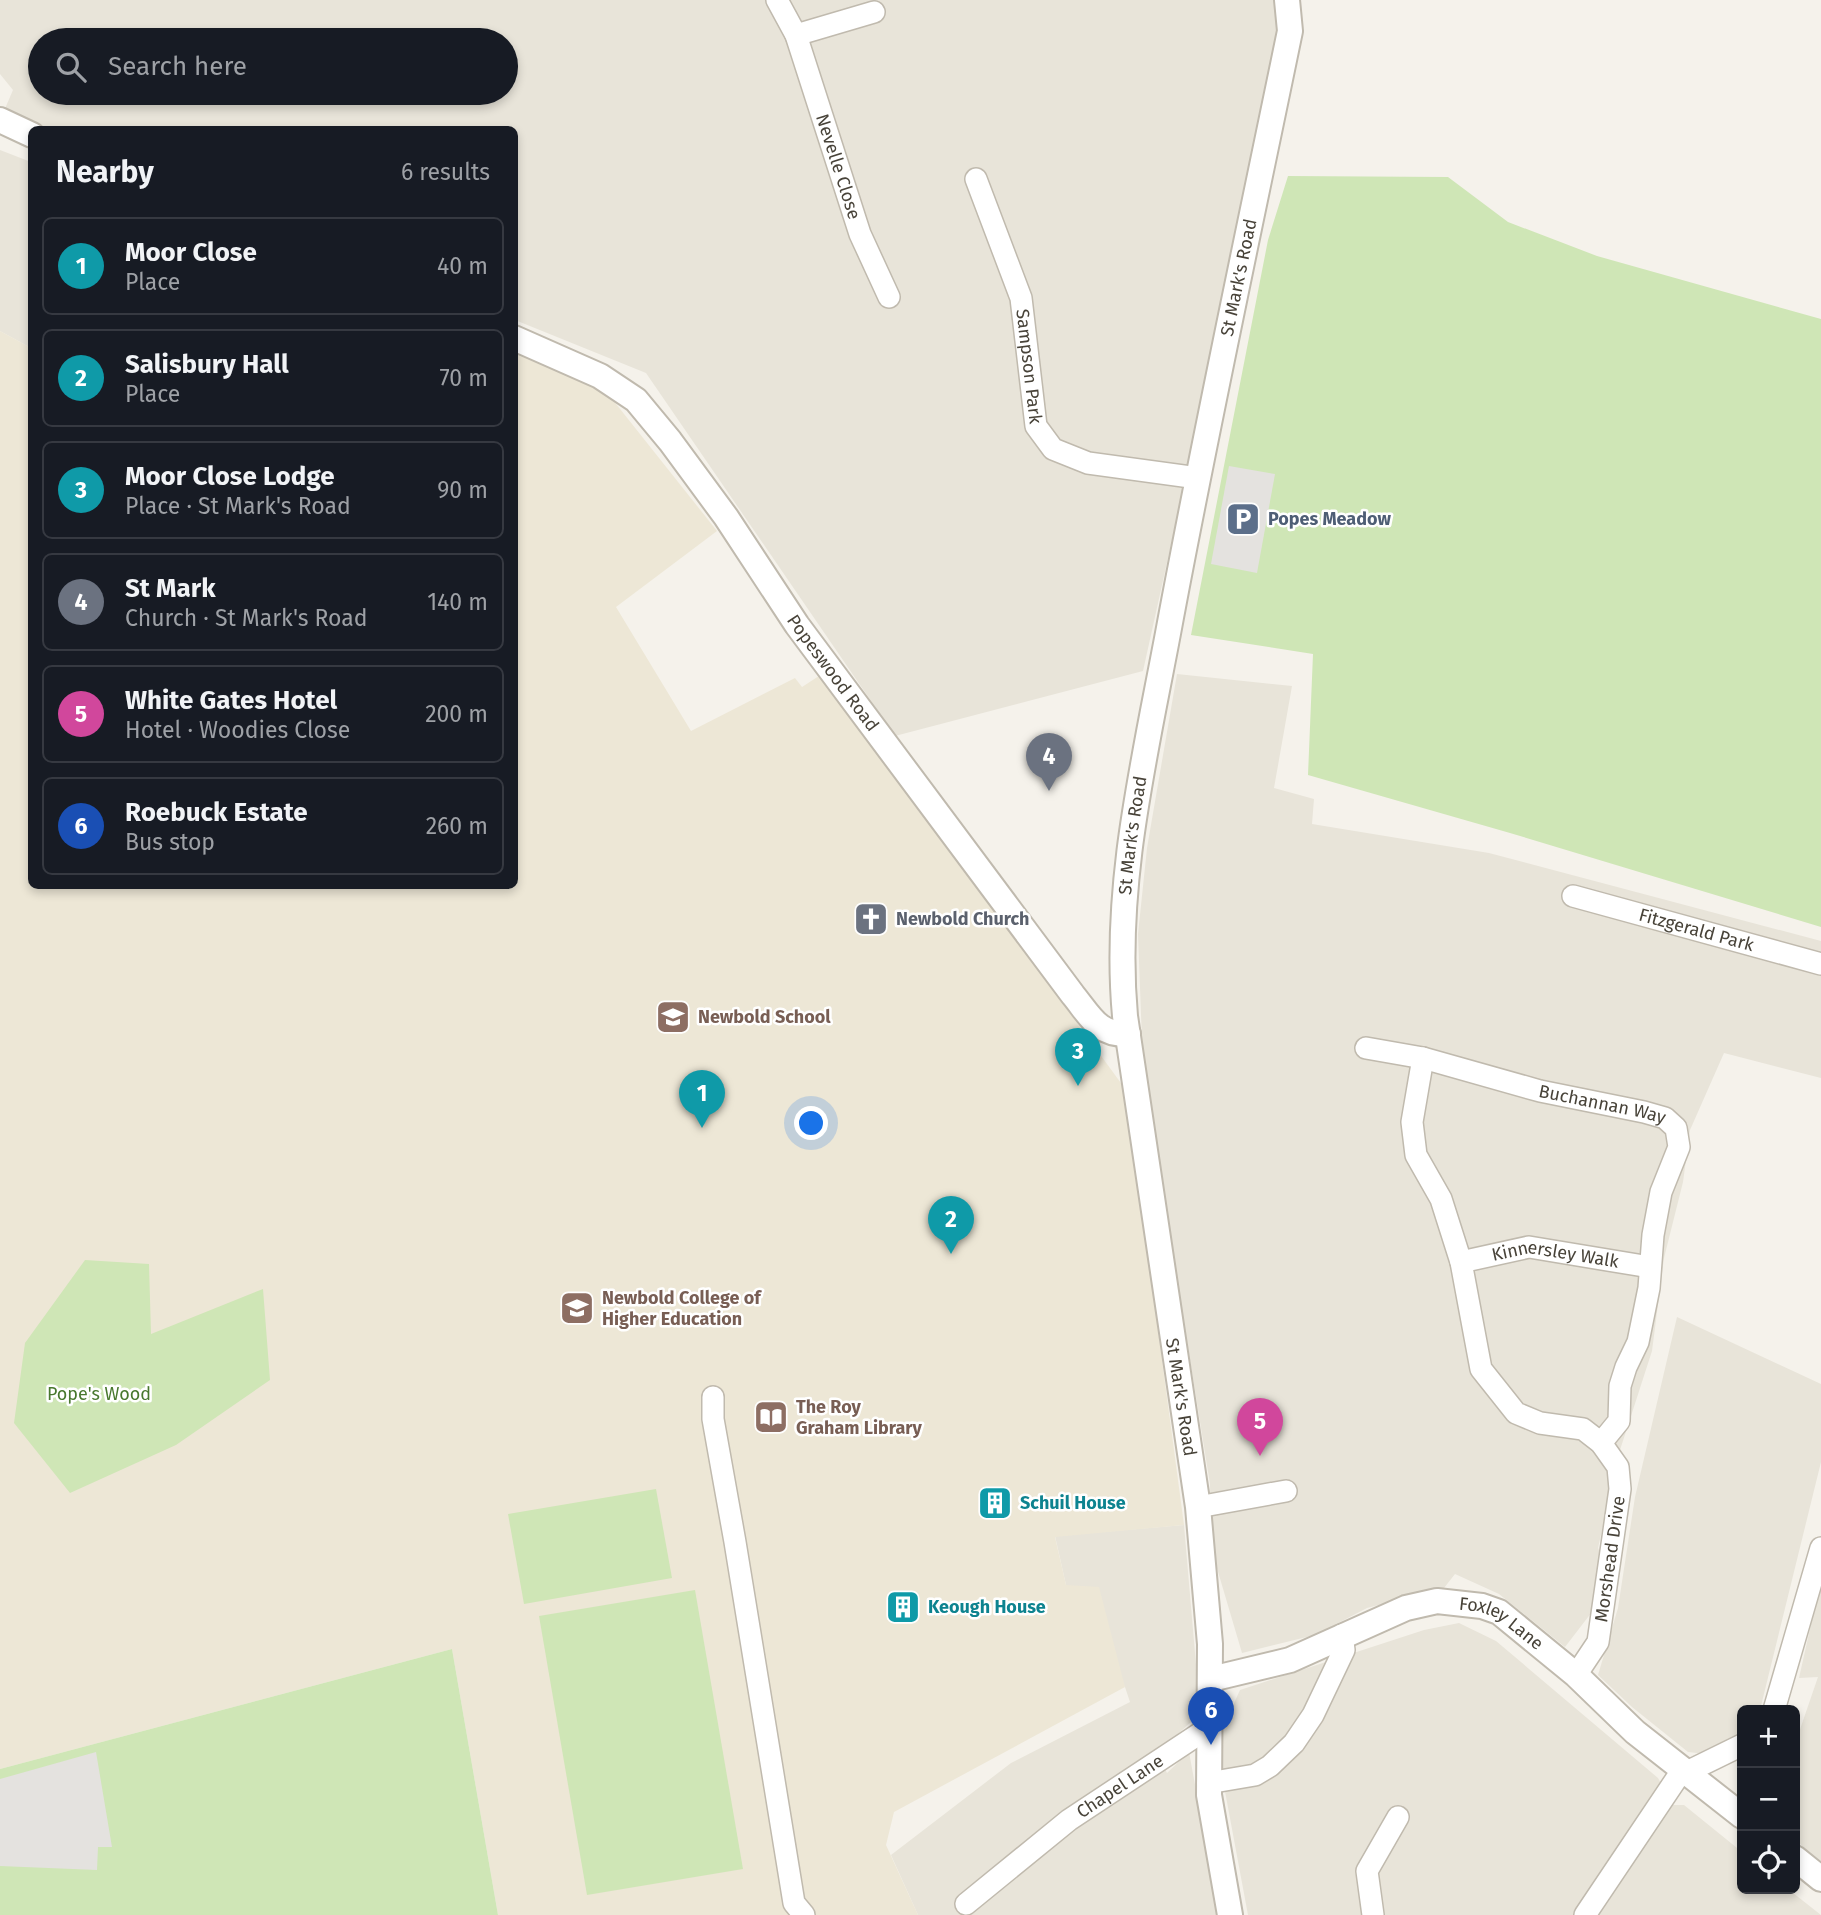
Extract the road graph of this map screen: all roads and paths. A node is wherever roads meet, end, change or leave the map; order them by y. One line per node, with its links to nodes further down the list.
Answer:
1 (777, 0): 4 (street, Nevelle Close)
2 (1287, 0): 10 (street, St Mark's Road)
3 (874, 12): 4 (street)
4 (796, 35): 8 (street, Nevelle Close)
5 (0, 120): 6 (street)
6 (28, 133)
7 (976, 179): 10 (street, Sampson Park)
8 (889, 297)
9 (518, 340): 13 (street, Popeswood Road)
10 (1198, 478): 13 (street, St Mark's Road)
11 (1573, 896): 12 (street, Fitzgerald Park)
12 (1821, 964)
13 (1128, 1034): 21 (street, St Mark's Road)
14 (1366, 1048): 15 (street, Buchannan Way)
15 (1423, 1058): 16 (street); 17 (street, Buchannan Way)
16 (1461, 1262): 17 (street, Kinnersley Walk); 19 (street)
17 (1650, 1267): 19 (street, Buchannan Way)
18 (713, 1397): 36 (street)
19 (1601, 1443): 24 (street, Morshead Drive)
20 (1286, 1491): 21 (street)
21 (1198, 1507): 25 (street, St Mark's Road)
22 (1821, 1548): 26 (street)
23 (1342, 1635): 24 (street, Foxley Lane); 25 (street, Foxley Lane); 30 (street)
24 (1576, 1675): 29 (street, Foxley Lane)
25 (1210, 1679): 27 (street, St Mark's Road)
26 (1775, 1705)
27 (1208, 1728): 30 (street, St Mark's Road); 35 (street, Chapel Lane)
28 (1737, 1747): 29 (street)
29 (1685, 1770): 31 (street, Foxley Lane); 39 (street)
30 (1208, 1783): 37 (street, St Mark's Road)
31 (1737, 1812)
32 (1398, 1817): 38 (street)
33 (1800, 1862): 34 (street)
34 (1821, 1879)
35 (966, 1904)
36 (804, 1915)
37 (1230, 1915)
38 (1373, 1915)
39 (1585, 1915)

